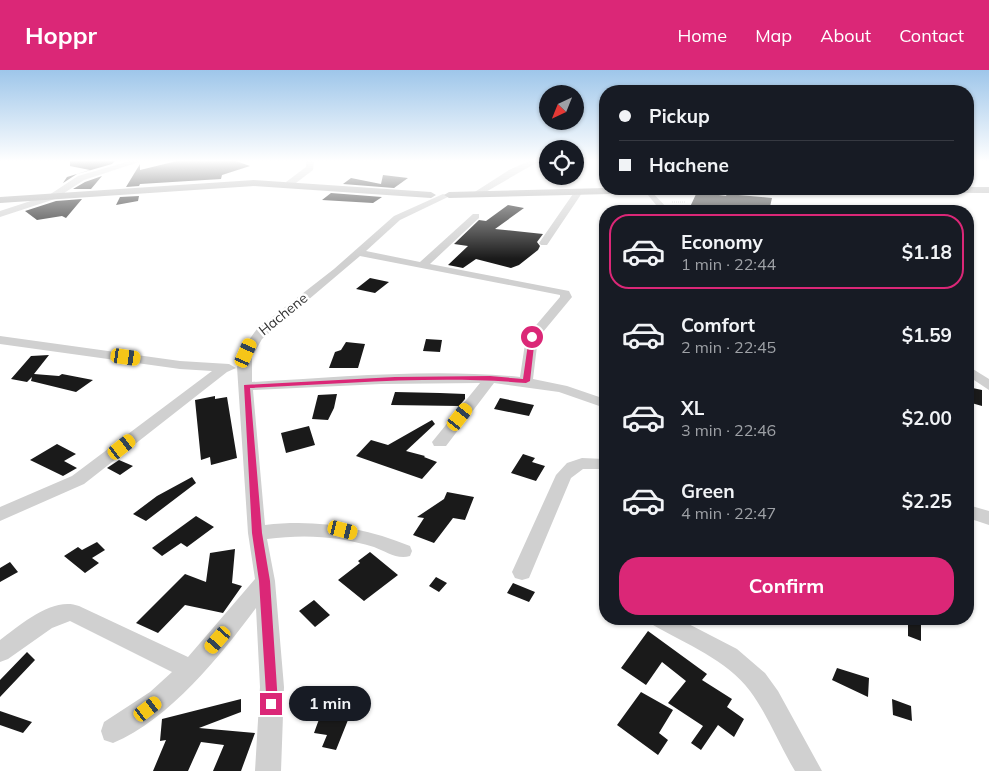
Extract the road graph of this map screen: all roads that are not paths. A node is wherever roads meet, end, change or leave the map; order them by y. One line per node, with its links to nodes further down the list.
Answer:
1 (61, 193): 11 (street)
2 (109, 193): 11 (main road)
3 (427, 193): 4 (main road)
4 (432, 193): 7 (main road); 14 (street)
5 (578, 193): 6 (main road); 9 (main road); 17 (street)
6 (584, 193)
7 (448, 194): 8 (main road); 14 (street, Hachene)
8 (476, 194): 9 (main road)
9 (497, 194)
10 (651, 195): 13 (street)
11 (52, 197): 12 (main road); 15 (street)
12 (0, 200)
13 (660, 205)
14 (420, 208): 18 (street, Hachene)
15 (0, 214)
16 (476, 216): 19 (street)
17 (544, 244)
18 (359, 253): 19 (street); 21 (street, Hachene)
19 (423, 266): 25 (street)
20 (0, 340): 22 (street)
21 (244, 367): 22 (street); 26 (street, Hachene)
22 (224, 368): 31 (street)
23 (974, 375): 27 (street)
24 (490, 378): 25 (street); 26 (street); 29 (street)
25 (526, 381): 28 (street)
26 (246, 386): 34 (street, Hachene)
27 (989, 386)
28 (599, 401)
29 (440, 442)
30 (599, 464): 36 (street)
31 (0, 514)
32 (974, 514): 33 (street)
33 (989, 518)
34 (257, 533): 35 (street); 37 (street, Hachene)
35 (403, 551)
36 (522, 572)
37 (265, 581): 40 (street); 42 (street, Hachene)
38 (671, 625): 43 (street)
39 (0, 652): 40 (street)
40 (193, 670): 41 (street)
41 (114, 732)
42 (268, 771)
43 (809, 771)

